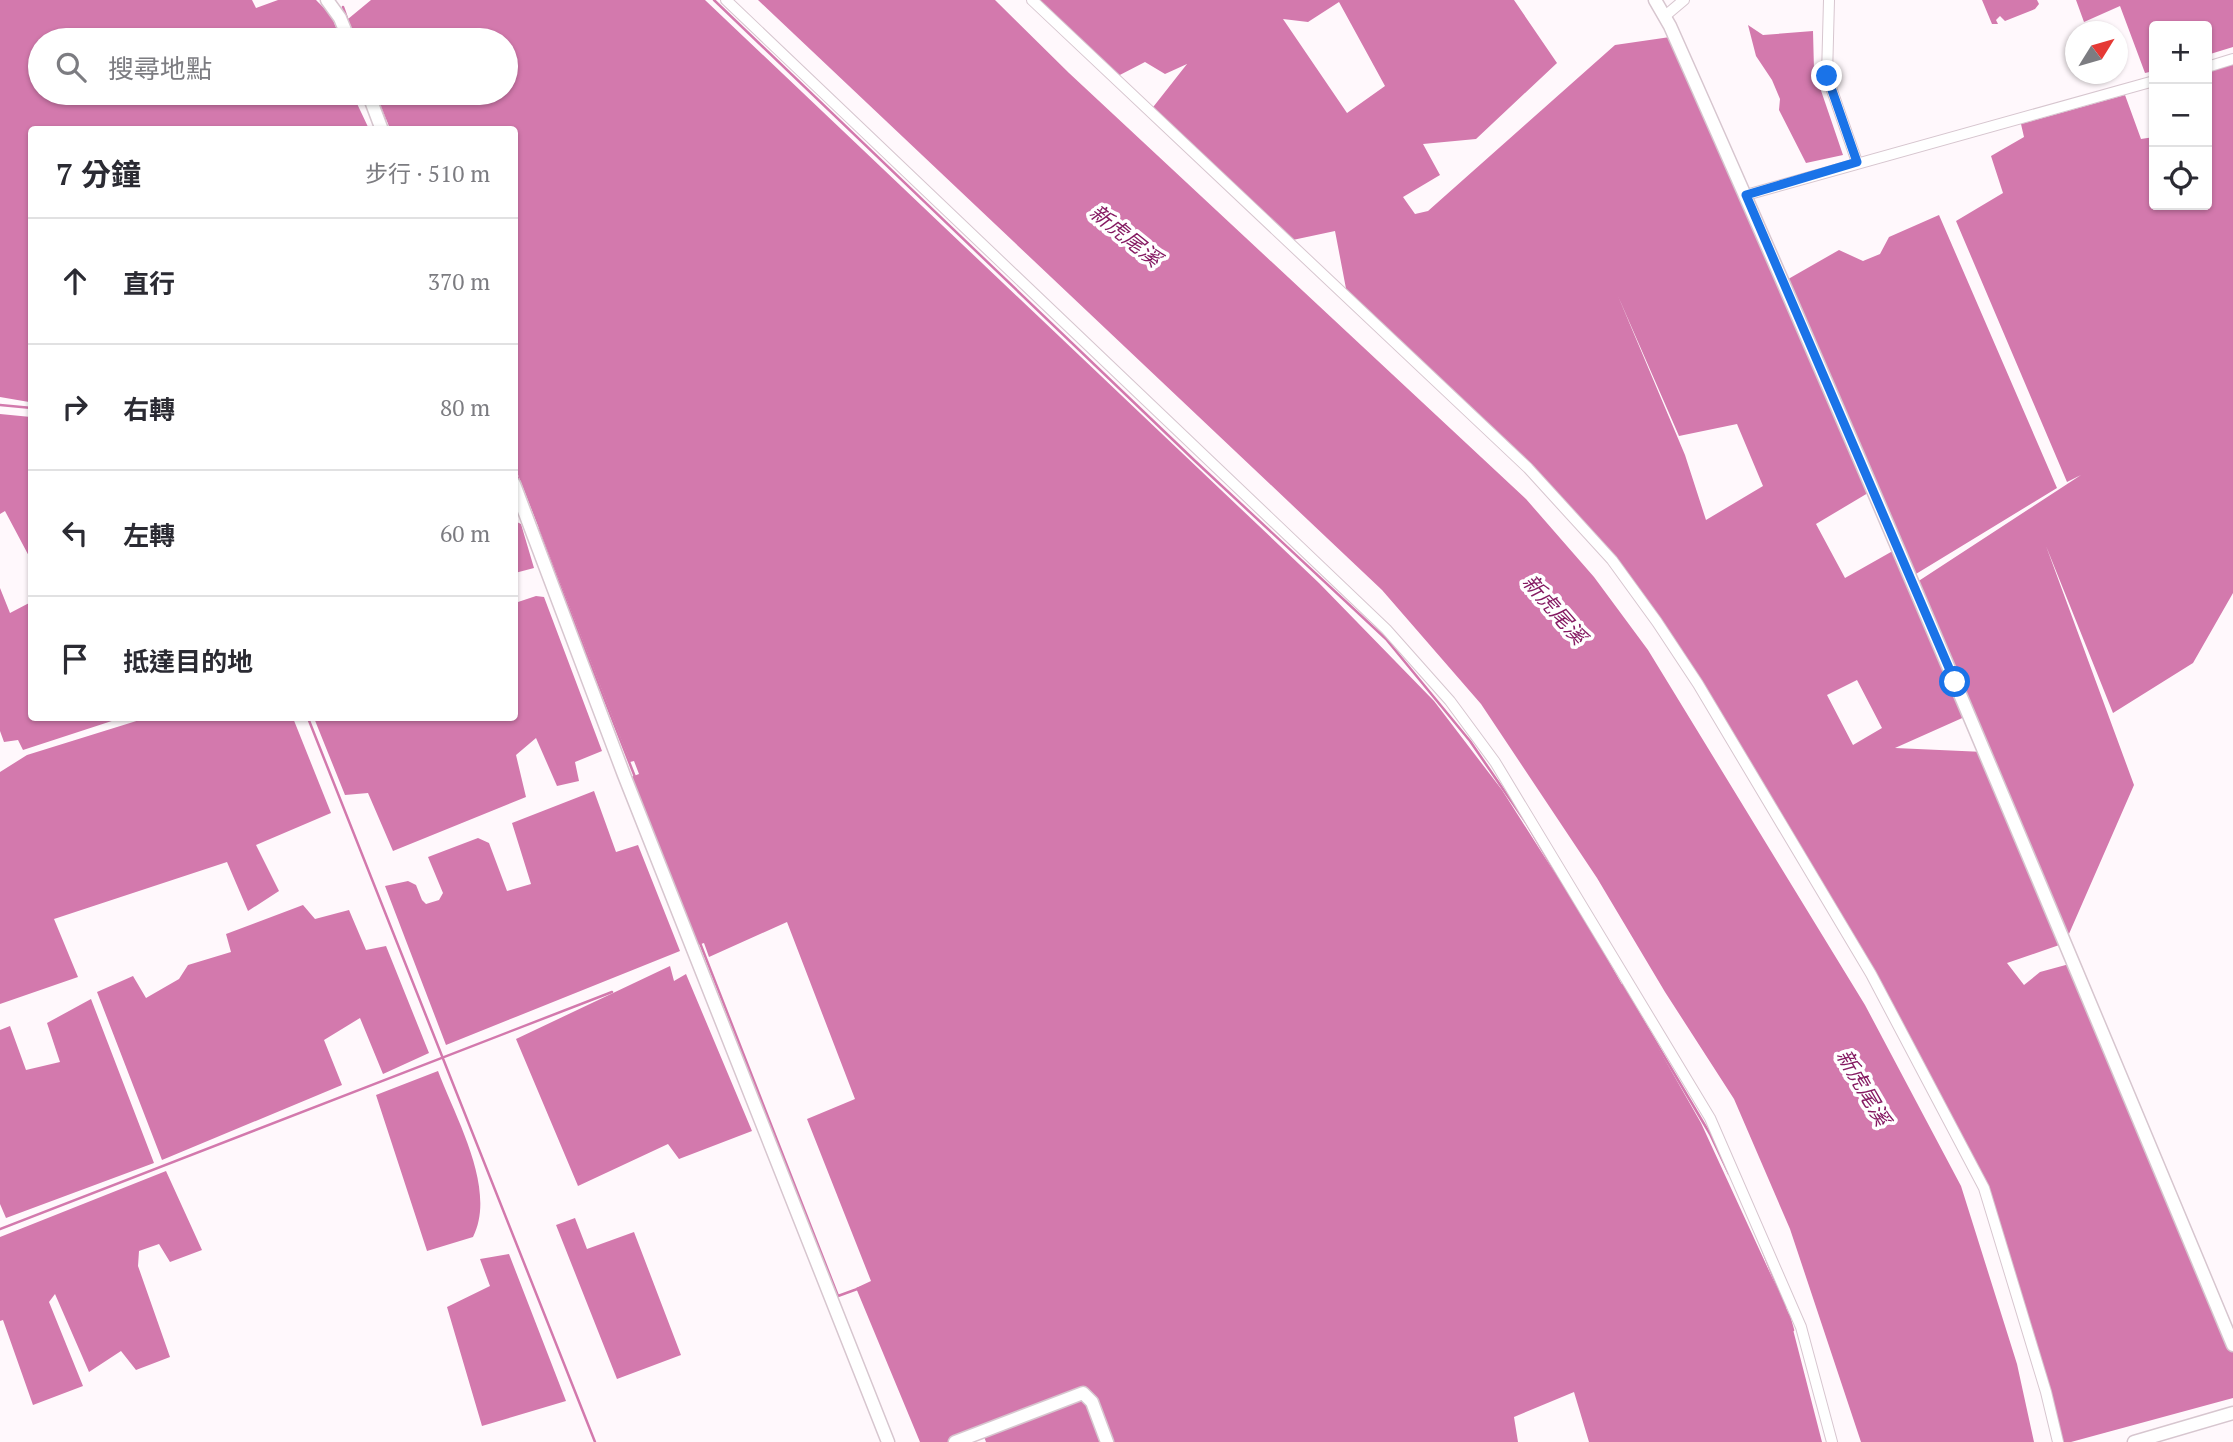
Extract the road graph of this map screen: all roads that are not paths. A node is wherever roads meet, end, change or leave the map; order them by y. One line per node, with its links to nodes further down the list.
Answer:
1 (327, 0): 8 (street)
2 (726, 0): 22 (street)
3 (1032, 0): 23 (street)
4 (1655, 0): 7 (street)
5 (1684, 0): 7 (street)
6 (1829, 0): 14 (street)
7 (1665, 16): 15 (street)
8 (344, 28)
9 (2233, 59): 10 (street)
10 (2212, 65)
11 (2149, 82): 14 (street)
12 (373, 105): 13 (street)
13 (381, 126)
14 (1857, 162): 15 (street)
15 (1746, 195): 17 (street)
16 (518, 495): 19 (street)
17 (2233, 1345)
18 (2230, 1414): 24 (street)
19 (888, 1442)
20 (956, 1442): 21 (street)
21 (1107, 1442)
22 (1832, 1442)
23 (2058, 1442)
24 (2134, 1442)

